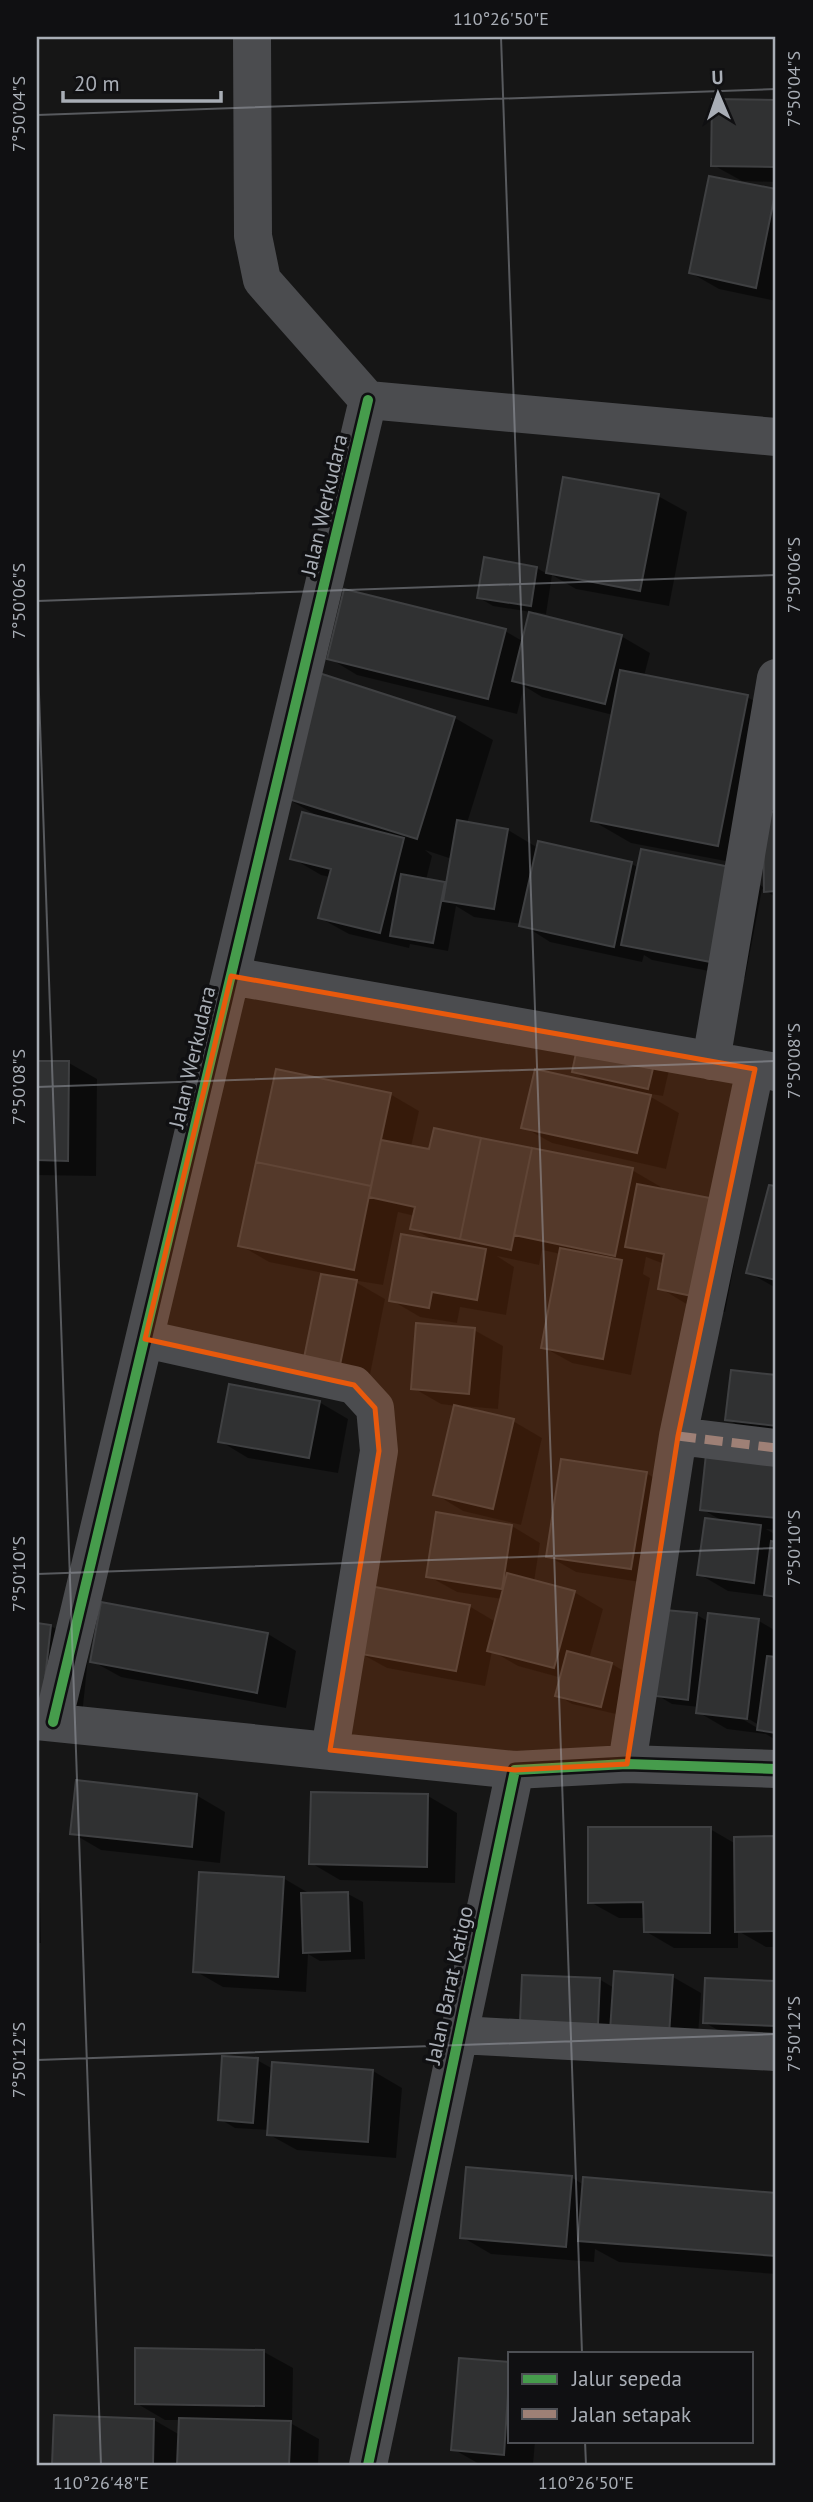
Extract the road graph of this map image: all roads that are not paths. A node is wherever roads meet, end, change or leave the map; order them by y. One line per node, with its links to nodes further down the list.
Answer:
1 (251, 37): 2 (street)
2 (368, 400): 3 (street); 6 (street, Jalan Werkudara)
3 (776, 437)
4 (776, 678): 5 (street)
5 (767, 787): 7 (street)
6 (231, 976): 7 (street); 9 (street, Jalan Werkudara)
7 (711, 1060): 8 (street)
8 (766, 1071): 10 (street)
9 (145, 1339): 12 (street, Jalan Werkudara); 13 (street)
10 (678, 1436): 11 (street); 14 (street)
11 (776, 1448)
12 (45, 1721): 13 (street)
13 (330, 1750): 16 (street)
14 (627, 1764): 15 (street); 16 (street)
15 (776, 1769)
16 (515, 1770): 17 (street, Jalan Barat Katigo)
17 (459, 2035): 18 (street); 19 (street, Jalan Barat Katigo)
18 (776, 2053)
19 (368, 2465)

